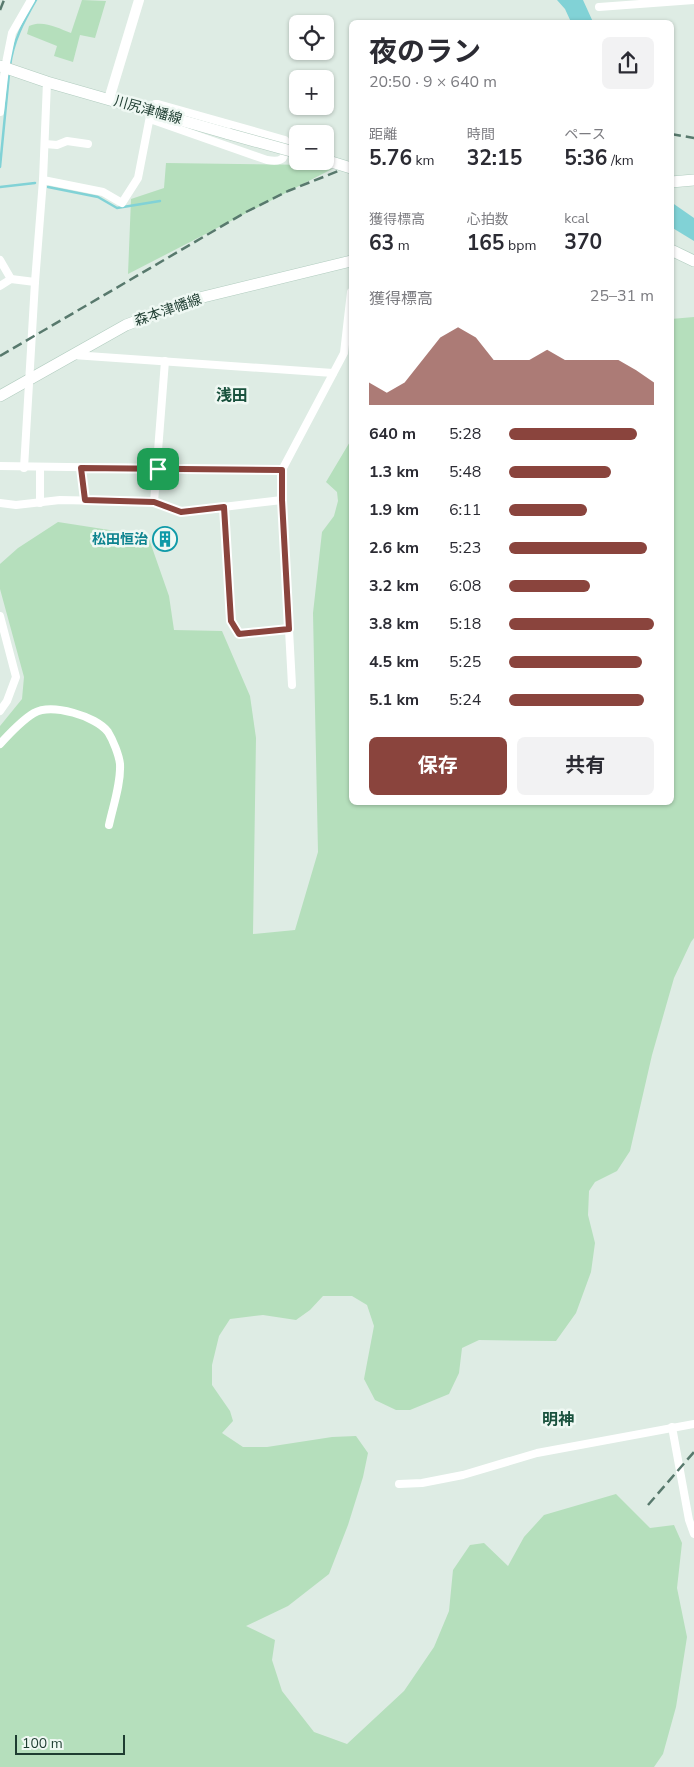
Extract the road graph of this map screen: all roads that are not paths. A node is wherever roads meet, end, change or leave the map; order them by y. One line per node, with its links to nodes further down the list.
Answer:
1 (31, 0): 5 (street)
2 (139, 0): 7 (street)
3 (694, 0): 4 (street)
4 (599, 7)
5 (7, 68): 6 (main road, 川尻津幡線); 8 (street)
6 (47, 82): 7 (main road, 川尻津幡線); 10 (street)
7 (109, 99): 9 (main road, 川尻津幡線)
8 (0, 112)
9 (150, 115): 9 (street); 12 (main road, 川尻津幡線, bridge); 15 (street)
10 (45, 144): 11 (street); 15 (street)
11 (88, 144)
12 (289, 151)
13 (334, 163): 14 (main road, bridge)
14 (349, 167)
15 (43, 180): 23 (street)
16 (694, 180): 17 (main road)
17 (674, 182)
18 (674, 251): 21 (main road)
19 (0, 260): 22 (street)
20 (349, 261): 26 (main road, 森本津幡線)
21 (694, 261)
22 (11, 280): 23 (street); 24 (street)
23 (35, 282): 29 (street)
24 (0, 286)
25 (349, 309): 28 (street)
26 (70, 355): 27 (street); 29 (main road, 森本津幡線)
27 (165, 362): 28 (street); 35 (street)
28 (333, 373): 36 (street)
29 (30, 378): 30 (main road, 森本津幡線); 32 (street)
30 (0, 396)
31 (0, 466): 32 (street)
32 (24, 468): 33 (street)
33 (40, 468): 34 (street); 41 (street)
34 (81, 468): 35 (street); 37 (street)
35 (158, 469): 36 (street); 39 (street)
36 (282, 470): 38 (street)
37 (85, 500): 39 (street); 41 (street)
38 (282, 500): 42 (street); 44 (street)
39 (154, 502): 42 (street)
40 (0, 503): 41 (street)
41 (40, 503)
42 (224, 507): 44 (street)
43 (0, 616): 46 (street)
44 (289, 629): 45 (street)
45 (292, 686)
46 (0, 711)
47 (0, 744): 48 (street)
48 (109, 824)
49 (694, 1424): 50 (street)
50 (672, 1427): 51 (street); 52 (street)
51 (399, 1484)
52 (694, 1534)

